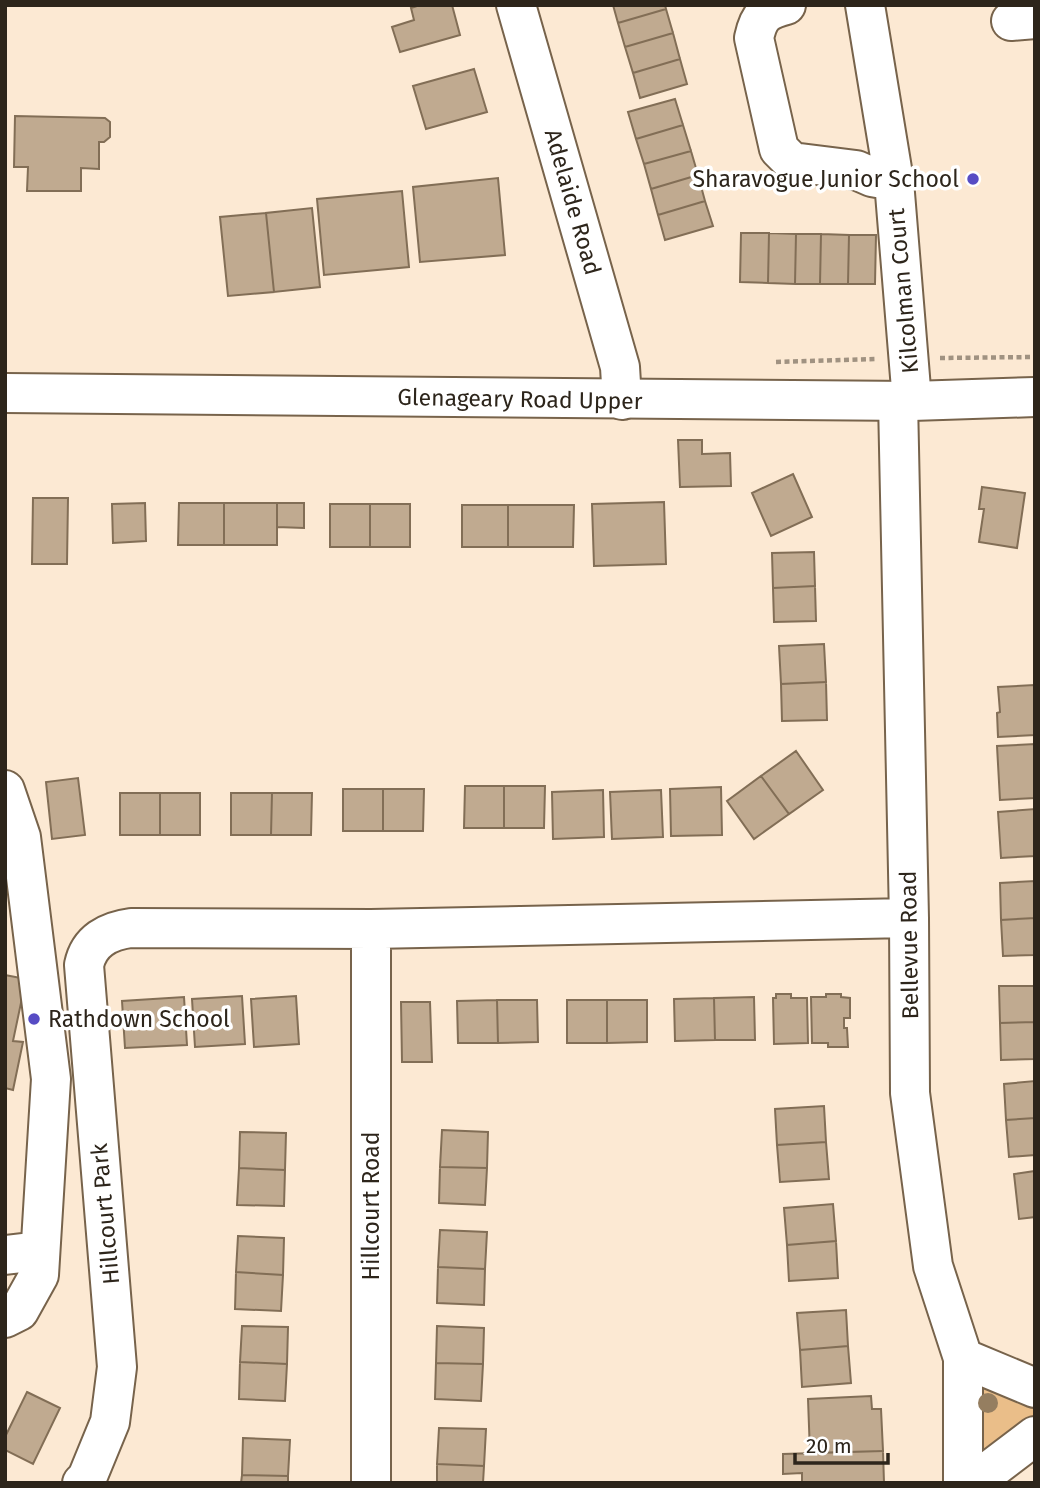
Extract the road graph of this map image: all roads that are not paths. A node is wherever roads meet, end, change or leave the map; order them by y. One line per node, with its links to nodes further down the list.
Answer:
1 (516, 5): 7 (street, Adelaide Road)
2 (786, 5): 4 (street, Kilcolman Court)
3 (865, 5): 4 (street, Kilcolman Court)
4 (894, 181): 8 (street, Kilcolman Court)
5 (5, 393): 7 (street, Glenageary Road Upper)
6 (1035, 397): 8 (street, Glenageary Road Upper)
7 (622, 400): 8 (street, Glenageary Road Upper)
8 (905, 401): 10 (street, Bellevue Road)
9 (5, 790): 12 (street)
10 (909, 918): 11 (street); 14 (street, Bellevue Road)
11 (371, 929): 17 (street, Hillcourt Park); 18 (street, Hillcourt Road)
12 (22, 1253): 13 (street)
13 (5, 1318)
14 (963, 1358): 15 (street); 19 (street, Bellevue Road)
15 (1035, 1388)
16 (1035, 1436): 20 (street)
17 (82, 1483)
18 (371, 1483)
19 (963, 1483)
20 (973, 1483)

